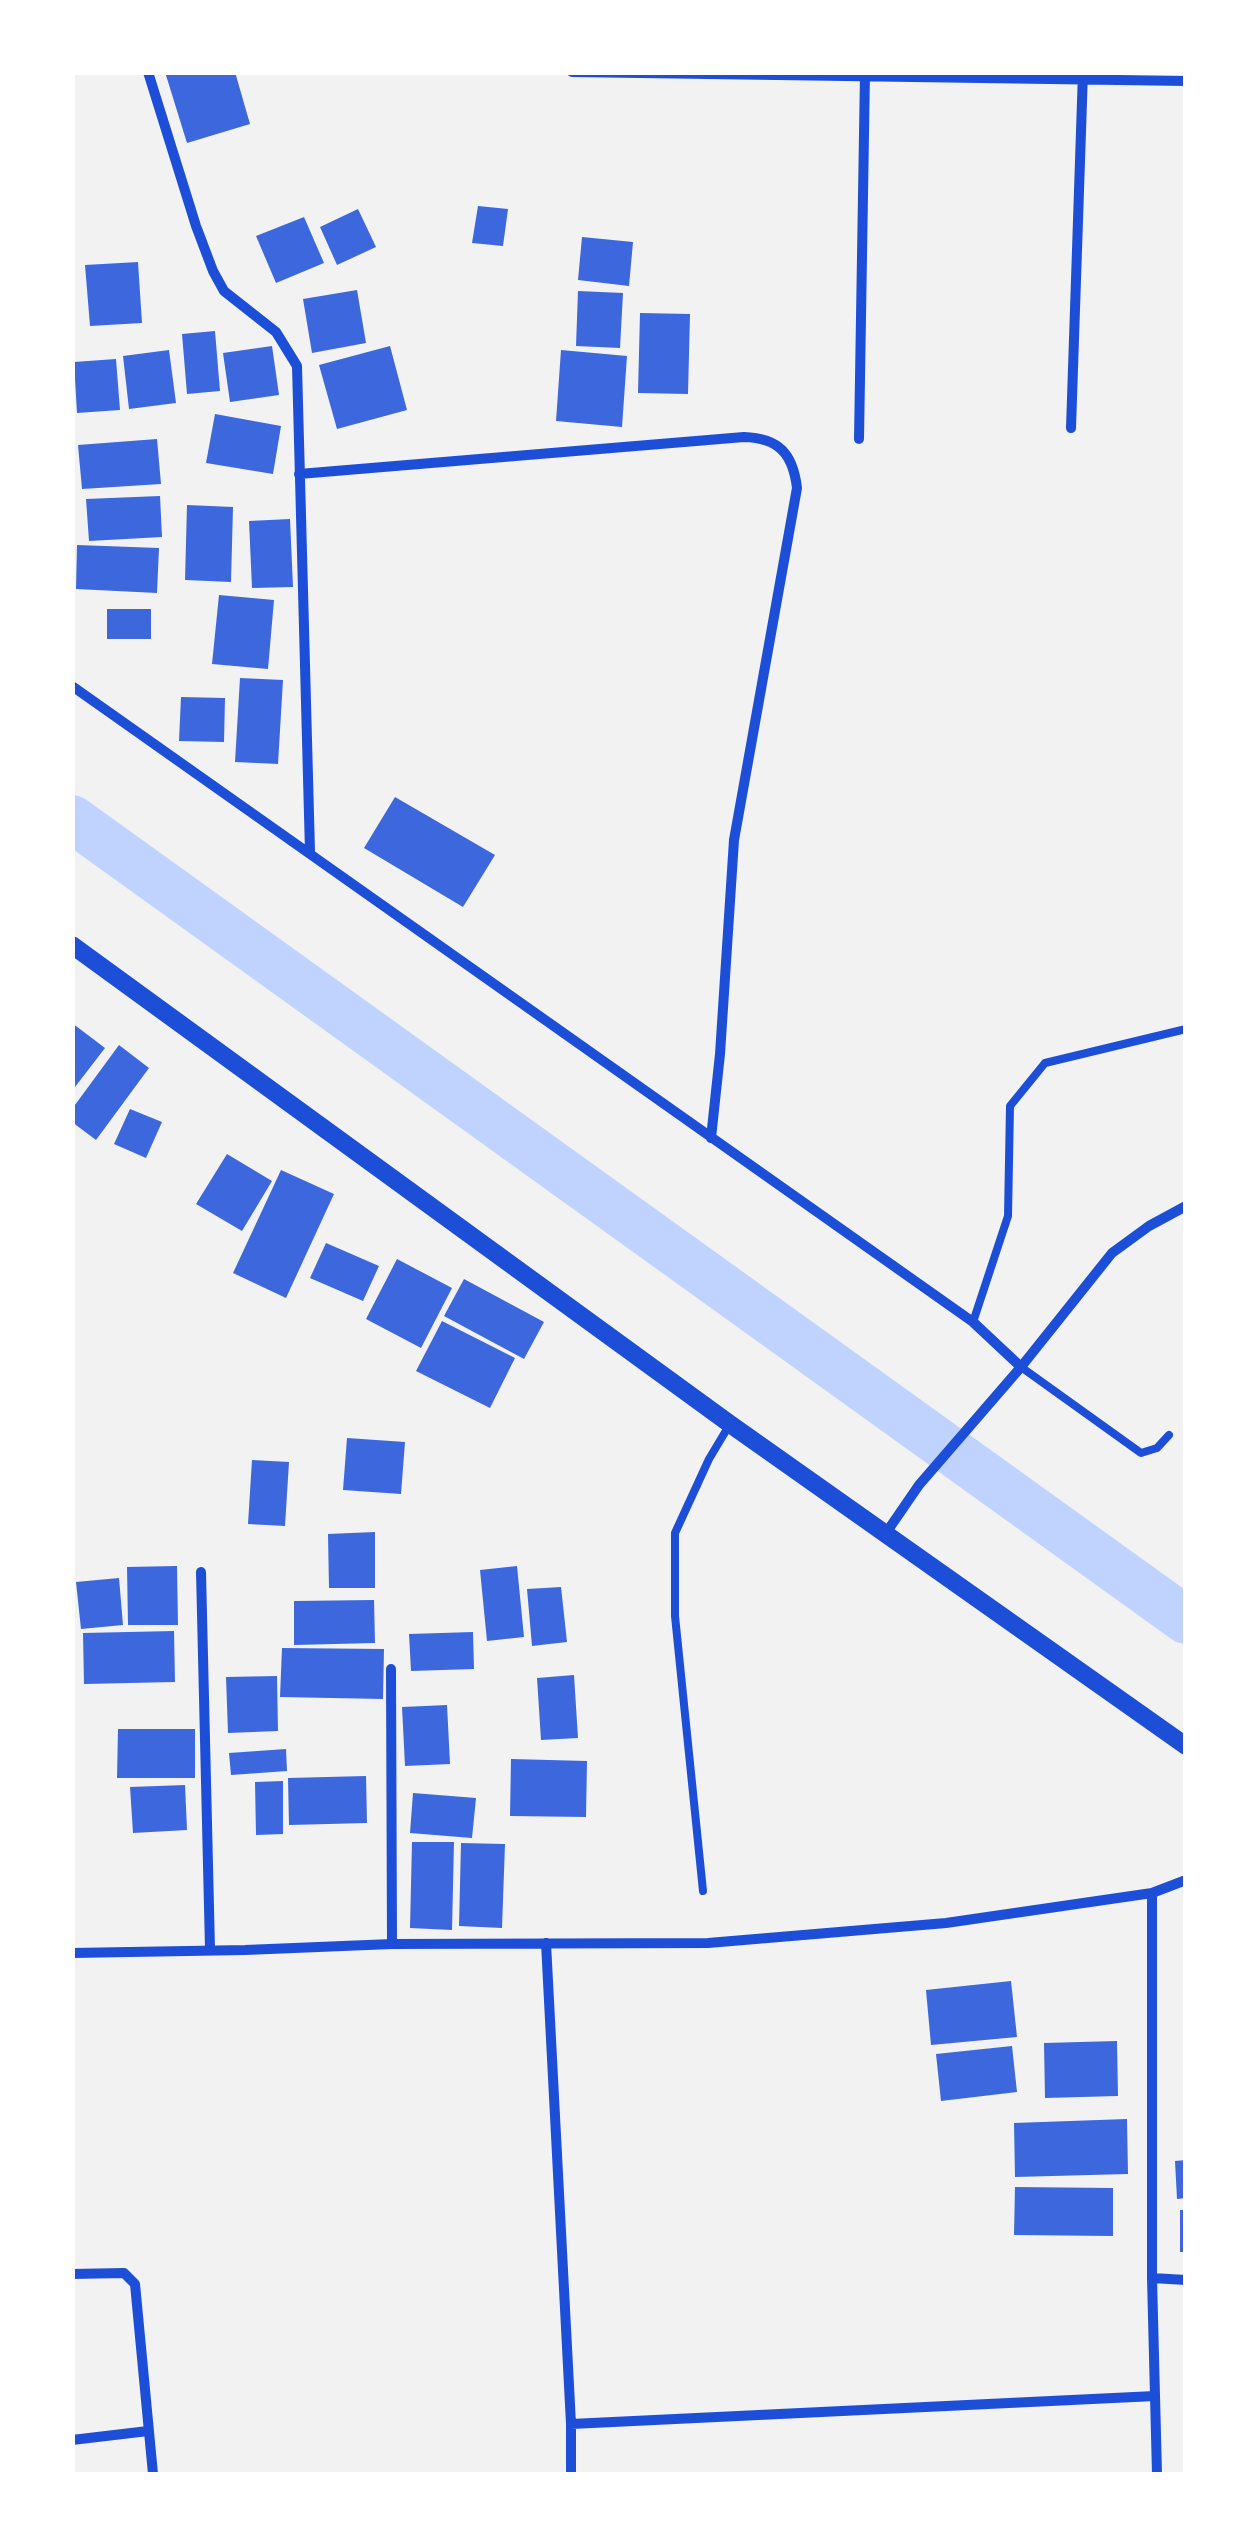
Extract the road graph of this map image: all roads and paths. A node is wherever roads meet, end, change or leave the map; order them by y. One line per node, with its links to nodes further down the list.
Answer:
1 (148, 72): 8 (street)
2 (572, 72): 3 (street)
3 (865, 75): 4 (street); 7 (street)
4 (1083, 76): 5 (street); 6 (street)
5 (1186, 81)
6 (1071, 428)
7 (859, 439)
8 (299, 474): 10 (street); 13 (street)
9 (72, 686): 10 (street)
10 (310, 852): 13 (street)
11 (72, 946): 17 (street)
12 (1186, 1029): 15 (lane)
13 (711, 1138): 15 (street)
14 (1186, 1206): 16 (street)
15 (973, 1322): 16 (street)
16 (1021, 1367): 18 (lane); 19 (street)
17 (730, 1424): 19 (street); 24 (lane)
18 (1169, 1435)
19 (886, 1533): 22 (street)
20 (201, 1572): 28 (street)
21 (392, 1669): 27 (street)
22 (1186, 1746)
23 (1186, 1880): 25 (street)
24 (703, 1891)
25 (1152, 1894): 26 (street); 31 (street)
26 (546, 1943): 27 (street); 34 (street)
27 (392, 1944): 28 (street)
28 (210, 1949): 29 (street)
29 (72, 1953)
30 (72, 2274): 35 (street)
31 (1152, 2278): 32 (street); 33 (street)
32 (1186, 2280)
33 (1155, 2396): 34 (street); 39 (street)
34 (571, 2424): 38 (street)
35 (148, 2430): 36 (street); 37 (street)
36 (72, 2440)
37 (153, 2474)
38 (571, 2474)
39 (1156, 2474)

